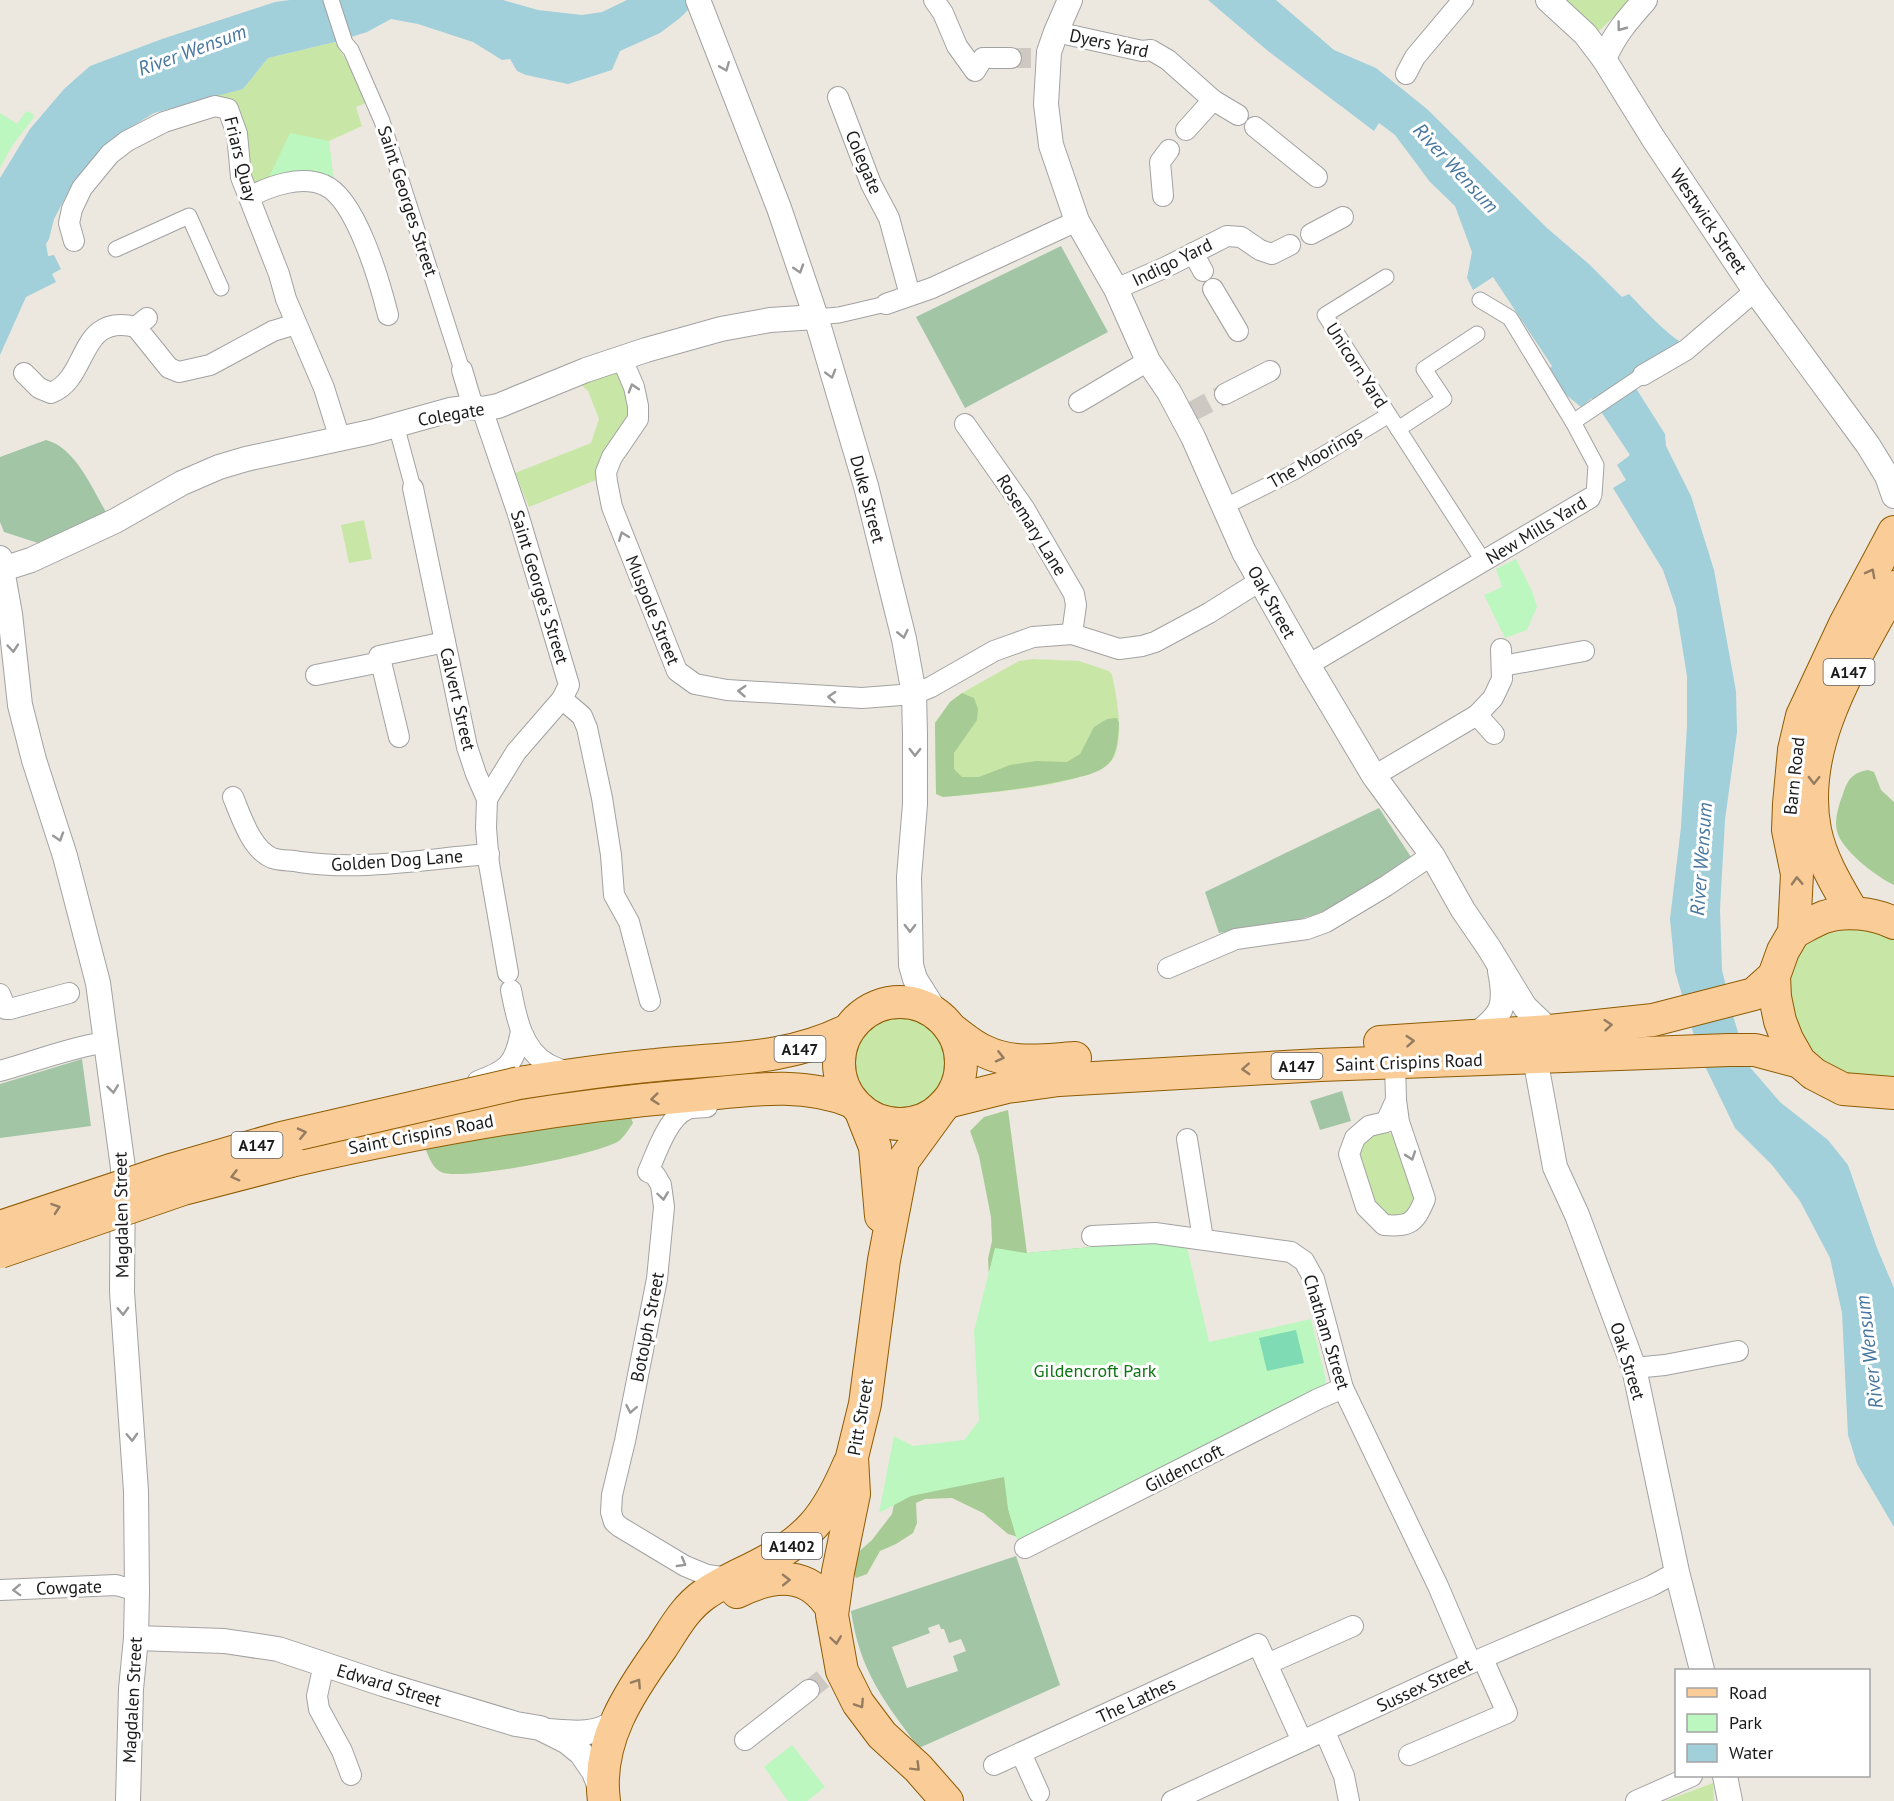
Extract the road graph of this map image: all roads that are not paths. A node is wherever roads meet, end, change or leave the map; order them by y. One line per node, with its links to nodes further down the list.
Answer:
1 (331, 0): 44 (street, Saint Georges Street)
2 (934, 0): 9 (street)
3 (1070, 0): 8 (street)
4 (1463, 0): 11 (street)
5 (1548, 0): 10 (street, Westwick Street)
6 (1645, 0): 10 (street, one-way to 10)
7 (700, 6): 38 (street, Duke Street, one-way to 38)
8 (1046, 47): 13 (street, Dyers Yard); 22 (street, Oak Street)
9 (1011, 58)
10 (1604, 59): 33 (street, Westwick Street)
11 (1406, 74)
12 (837, 97): 34 (street, Colegate)
13 (1213, 100): 14 (street, Dyers Yard); 16 (street)
14 (1238, 115)
15 (1255, 127): 18 (street)
16 (1186, 130)
17 (1169, 150): 19 (street)
18 (1317, 177)
19 (1163, 196)
20 (249, 197): 24 (street, Friars Quay); 37 (street); 39 (street, Friars Quay)
21 (1343, 217): 23 (street)
22 (1077, 220): 31 (street, Oak Street); 34 (street, Colegate)
23 (1311, 234)
24 (74, 241)
25 (1290, 245): 27 (street, Indigo Yard)
26 (116, 249): 30 (street)
27 (1193, 253): 28 (street); 31 (street, Indigo Yard)
28 (1203, 271)
29 (1386, 277): 51 (street, Unicorn Yard)
30 (221, 288)
31 (1116, 289): 43 (street, Oak Street)
32 (1213, 289): 40 (street)
33 (1755, 291): 47 (street); 57 (street, Westwick Street)
34 (910, 295): 36 (street, Colegate)
35 (1480, 300): 52 (street)
36 (886, 304): 38 (street, Colegate)
37 (388, 315)
38 (816, 317): 42 (street, Colegate); 74 (street, Duke Street, one-way to 74)
39 (296, 324): 46 (street); 56 (street, Friars Quay)
40 (1238, 331)
41 (1478, 334): 55 (street)
42 (622, 359): 50 (street, Colegate); 74 (street, Muspole Street, one-way to 42)
43 (1148, 361): 49 (street); 62 (street, Oak Street)
44 (462, 370): 50 (street, Saint Georges Street)
45 (1270, 371): 48 (street)
46 (24, 373)
47 (1643, 375): 52 (street)
48 (1225, 394)
49 (1079, 402)
50 (478, 408): 54 (street, Colegate); 75 (street, Saint George's Street)
51 (1389, 415): 55 (street); 62 (street, The Moorings)
52 (1573, 422): 61 (street, New Mills Yard)
53 (965, 424): 68 (street, Rosemary Lane)
54 (396, 426): 56 (street, Colegate); 59 (street, Calvert Street)
55 (1398, 429): 64 (street)
56 (340, 439): 65 (street, Colegate)
57 (1868, 445): 58 (street, Westwick Street); 60 (street, Westwick Street)
58 (1894, 464)
59 (412, 488): 69 (street, Calvert Street)
60 (1894, 496)
61 (1590, 498): 64 (street, New Mills Yard)
62 (1226, 506): 66 (street, Oak Street)
63 (1894, 532): 86 (main road, Barn Road / A147, one-way to 63)
64 (1484, 561): 72 (street, New Mills Yard)
65 (2, 564): 90 (street, Magdalen Street, one-way to 90)
66 (1260, 581): 68 (street); 72 (street, Oak Street)
67 (1894, 587): 84 (main road, Barn Road / A147, one-way to 84)
68 (1072, 634): 74 (street)
69 (445, 642): 71 (street); 81 (street, Calvert Street)
70 (1584, 651): 76 (street)
71 (381, 662): 73 (street); 78 (street)
72 (1308, 665): 79 (street, Oak Street)
73 (316, 675)
74 (914, 694): 93 (street, Duke Street, one-way to 93)
75 (562, 699): 81 (street); 92 (street)
76 (1476, 715): 77 (street); 79 (street)
77 (1494, 734)
78 (399, 737)
79 (1374, 776): 83 (street, Oak Street)
80 (233, 797): 82 (street, Golden Dog Lane)
81 (487, 799): 82 (street, Calvert Street)
82 (489, 854): 95 (street, Calvert Street)
83 (1432, 855): 87 (street, Oak Street); 88 (street)
84 (1853, 913): 85 (main road); 86 (main road)
85 (1894, 923)
86 (1794, 932): 89 (main road, Barn Road / A147)
87 (1499, 965): 96 (street, Oak Street); 97 (street, Oak Street)
88 (1168, 968)
89 (1774, 976): 96 (main road, Saint Crispins Road / A147, one-way to 89); 100 (main road, Barn Road / A147)
90 (83, 989): 91 (street); 98 (street, Magdalen Street)
91 (0, 994)
92 (650, 1001)
93 (944, 1021): 94 (main road, Saint Crispins Road); 97 (main road, Saint Crispins Road / A147, one-way to 97); 108 (main road)
94 (848, 1030): 104 (main road, Saint Crispins Road / A147); 109 (main road)
95 (521, 1031): 103 (street, Calvert Street); 104 (street, Calvert Street)
96 (1550, 1031): 97 (main road, Saint Crispins Road / A147)
97 (1474, 1036)
98 (107, 1042): 102 (street); 124 (street, Magdalen Street, one-way to 124)
99 (1535, 1058): 100 (main road, Saint Crispins Road / A147); 101 (main road, Saint Crispins Road / A147); 117 (street, Oak Street)
100 (1800, 1062): 106 (main road, Barn Road / A147)
101 (1395, 1063): 107 (street); 108 (main road, Saint Crispins Road / A147, one-way to 108)
102 (0, 1071)
103 (515, 1072): 104 (main road, Saint Crispins Road / A147); 111 (main road, Saint Crispins Road / A147, one-way to 103, bridge)
104 (572, 1074)
105 (776, 1089): 109 (main road, Saint Crispins Road / A147); 114 (main road, Saint Crispins Road / A147, one-way to 114, bridge); 122 (street, Botolph Street, one-way to 122)
106 (1894, 1093)
107 (1396, 1100): 107 (street, one-way to 107)
108 (945, 1104): 109 (main road, Saint Crispins Road); 115 (main road, Pitt Street / A1402)
109 (856, 1106): 115 (main road, Pitt Street / A1402)
110 (1187, 1139): 113 (street)
111 (0, 1227)
112 (1092, 1236): 113 (street, Chatham Street)
113 (1203, 1239): 118 (street, Chatham Street)
114 (0, 1252)
115 (884, 1260): 119 (main road, Pitt Street / A1402)
116 (1738, 1350): 117 (street)
117 (1634, 1368): 121 (street, Oak Street)
118 (1343, 1388): 120 (street, Gildencroft); 129 (street, Chatham Street)
119 (852, 1457): 122 (main road, A1402); 125 (main road, Pitt Street / A1402)
120 (1024, 1548)
121 (1677, 1572): 129 (street, Sussex Street); 132 (street, Oak Street)
122 (731, 1578): 128 (main road, A1402)
123 (0, 1590): 124 (street, Cowgate, one-way to 123)
124 (137, 1591): 127 (street, Magdalen Street)
125 (832, 1609): 128 (main road, A1402, one-way to 125); 133 (main road, A1402, one-way to 133)
126 (1353, 1626): 131 (street)
127 (136, 1638): 130 (street, Edward Street); 147 (street, Magdalen Street)
128 (662, 1646): 134 (main road, A1402, one-way to 128)
129 (1477, 1661): 136 (street, Sussex Street); 140 (street, Chatham Street)
130 (324, 1664): 135 (street, Edward Street); 142 (street)
131 (1267, 1665): 138 (street, The Lathes); 139 (street, The Lathes)
132 (1701, 1669)
133 (824, 1680): 137 (street); 148 (main road, A1402, one-way to 148)
134 (615, 1722): 135 (street); 146 (main road, A1402)
135 (547, 1731): 146 (street, Edward Street)
136 (1325, 1732): 138 (street, Sussex Street); 150 (street)
137 (745, 1740)
138 (1302, 1742): 149 (street, Sussex Street)
139 (1021, 1753): 141 (street, The Lathes); 145 (street)
140 (1409, 1755)
141 (994, 1765)
142 (351, 1775)
143 (1690, 1777): 151 (street)
144 (1725, 1777): 152 (street)
145 (1039, 1793)
146 (604, 1798)
147 (128, 1801)
148 (947, 1801)
149 (1172, 1801)
150 (1349, 1801)
151 (1636, 1801)
152 (1730, 1801)

